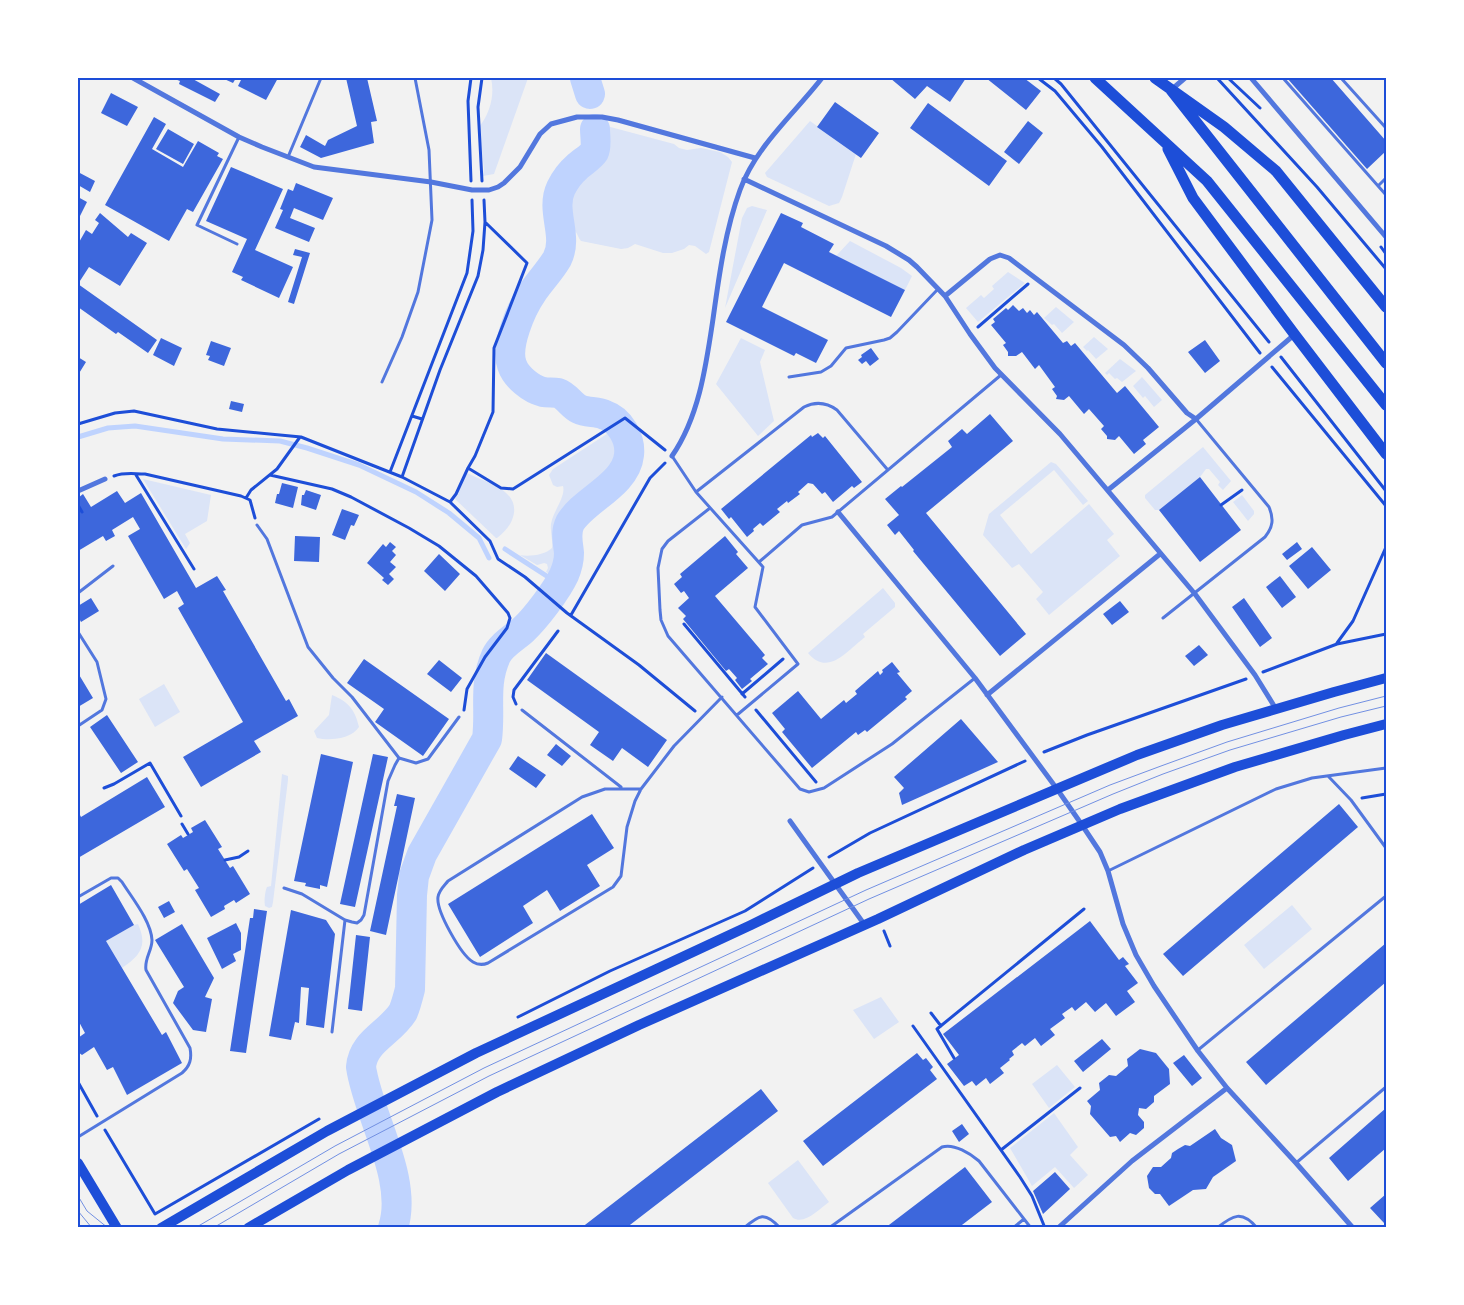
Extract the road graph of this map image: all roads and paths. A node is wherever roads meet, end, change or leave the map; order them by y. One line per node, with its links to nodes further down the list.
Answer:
1 (133, 78): 18 (street)
2 (321, 78): 20 (lane)
3 (414, 78): 24 (lane)
4 (471, 78): 26 (path)
5 (482, 78): 27 (path)
6 (822, 78): 21 (street)
7 (1038, 78): 40 (path)
8 (1054, 78): 39 (path)
9 (1096, 78): 19 (main road)
10 (1155, 78): 16 (main road)
11 (1185, 78): 16 (street)
12 (1217, 78): 32 (path)
13 (1251, 78): 30 (street)
14 (1283, 78): 25 (lane)
15 (1341, 78): 17 (lane)
16 (1170, 90): 36 (main road); 41 (main road)
17 (1386, 128)
18 (239, 137): 20 (street); 31 (lane)
19 (1164, 141): 38 (main road); 45 (main road)
20 (288, 157): 24 (street)
21 (756, 158): 23 (street); 27 (street)
22 (1386, 178): 25 (lane)
23 (744, 179): 34 (street); 52 (street)
24 (431, 182): 26 (street); 44 (lane)
25 (1379, 186): 28 (lane)
26 (472, 190): 27 (street); 46 (path)
27 (483, 191): 29 (path)
28 (1386, 195)
29 (485, 222): 47 (path); 53 (path)
30 (1386, 237)
31 (237, 244)
32 (1386, 269)
33 (1029, 284): 37 (path)
34 (938, 289): 35 (street); 43 (lane)
35 (945, 296): 37 (street); 48 (street)
36 (1386, 307)
37 (970, 334): 42 (street)
38 (1295, 335): 39 (street); 51 (main road)
39 (1276, 351): 40 (street); 63 (path)
40 (1266, 360): 48 (street); 69 (path)
41 (1386, 362)
42 (1002, 375): 54 (lane); 60 (street)
43 (789, 377)
44 (382, 382)
45 (1386, 405)
46 (412, 416): 47 (path); 55 (path)
47 (422, 419): 58 (path)
48 (1196, 419): 60 (street); 80 (lane)
49 (78, 424): 50 (path)
50 (299, 439): 55 (path); 57 (path)
51 (1386, 454)
52 (672, 456): 53 (path); 64 (lane); 81 (path)
53 (468, 468): 66 (path)
54 (887, 469): 64 (lane); 72 (lane)
55 (390, 472): 58 (path)
56 (135, 474): 59 (path); 65 (path); 78 (path)
57 (270, 475): 65 (path); 99 (path)
58 (402, 477): 66 (path)
59 (105, 479): 62 (street)
60 (1108, 490): 75 (street)
61 (1242, 490): 68 (path)
62 (78, 491)
63 (1386, 491)
64 (696, 492): 70 (lane)
65 (246, 498): 73 (path)
66 (450, 502): 81 (path)
67 (78, 505): 71 (path)
68 (1221, 505)
69 (1386, 506)
70 (710, 508): 76 (lane); 94 (lane)
71 (82, 512)
72 (838, 512): 76 (lane); 90 (street)
73 (257, 526): 104 (lane)
74 (1386, 531): 87 (path)
75 (1160, 554): 80 (street); 93 (street)
76 (759, 562): 88 (lane)
77 (112, 566): 79 (lane)
78 (194, 569)
79 (78, 593)
80 (1195, 594): 82 (lane); 89 (street)
81 (569, 614): 100 (path)
82 (1163, 618)
83 (684, 624): 92 (path)
84 (558, 631): 97 (path)
85 (78, 632): 102 (lane)
86 (1386, 634): 87 (path)
87 (1337, 644): 89 (path)
88 (790, 654): 92 (path); 95 (lane)
89 (1255, 675): 96 (street); 103 (path)
90 (975, 678): 93 (street); 98 (lane)
91 (1386, 678): 96 (main road)
92 (742, 694): 95 (path)
93 (987, 695): 112 (street)
94 (722, 697): 98 (lane); 100 (lane)
95 (751, 704): 98 (lane); 108 (path)
96 (1276, 709): 112 (main road)
97 (522, 710): 110 (lane)
98 (737, 715)
99 (459, 717): 104 (lane)
100 (702, 717): 111 (lane)
101 (1386, 724): 118 (main road)
102 (78, 726)
103 (1044, 752)
104 (399, 758): 130 (lane)
105 (1026, 761): 123 (path)
106 (1386, 768): 107 (lane)
107 (1328, 776): 114 (lane); 124 (lane)
108 (821, 782)
109 (104, 788): 115 (path)
110 (621, 788): 111 (lane); 111 (lane)
111 (641, 789)
112 (1057, 789): 118 (street); 125 (main road)
113 (1386, 794): 114 (path)
114 (1351, 800): 120 (lane)
115 (181, 816)
116 (790, 821): 123 (street)
117 (182, 824): 119 (path)
118 (1082, 825): 124 (street); 131 (main road)
119 (188, 834)
120 (1386, 848)
121 (248, 851): 122 (path)
122 (225, 860)
123 (820, 863): 125 (street); 134 (path)
124 (1108, 871): 139 (street)
125 (835, 884): 131 (street); 153 (main road)
126 (284, 888): 130 (lane)
127 (1386, 896): 139 (lane)
128 (78, 897): 145 (lane)
129 (1084, 909): 137 (path)
130 (345, 920): 138 (lane)
131 (864, 924): 154 (main road)
132 (884, 931): 133 (path)
133 (890, 946)
134 (610, 971)
135 (931, 1013): 137 (path)
136 (914, 1026): 147 (path)
137 (941, 1026): 140 (path)
138 (332, 1032)
139 (1198, 1051): 144 (street)
140 (954, 1058)
141 (78, 1082): 145 (path)
142 (1386, 1087): 149 (lane)
143 (1080, 1088): 147 (path)
144 (1227, 1088): 149 (street); 161 (street)
145 (101, 1122): 146 (lane); 150 (path)
146 (78, 1137)
147 (1001, 1150): 160 (path)
148 (78, 1163): 152 (main road)
149 (1296, 1163): 164 (street)
150 (198, 1189)
151 (1024, 1219): 157 (lane); 158 (lane); 159 (lane)
152 (117, 1228)
153 (161, 1228)
154 (248, 1228)
155 (744, 1228): 156 (lane)
156 (780, 1228)
157 (829, 1228)
158 (1013, 1228)
159 (1031, 1228)
160 (1045, 1228)
161 (1058, 1228)
162 (1217, 1228): 163 (lane)
163 (1257, 1228)
164 (1353, 1228)

